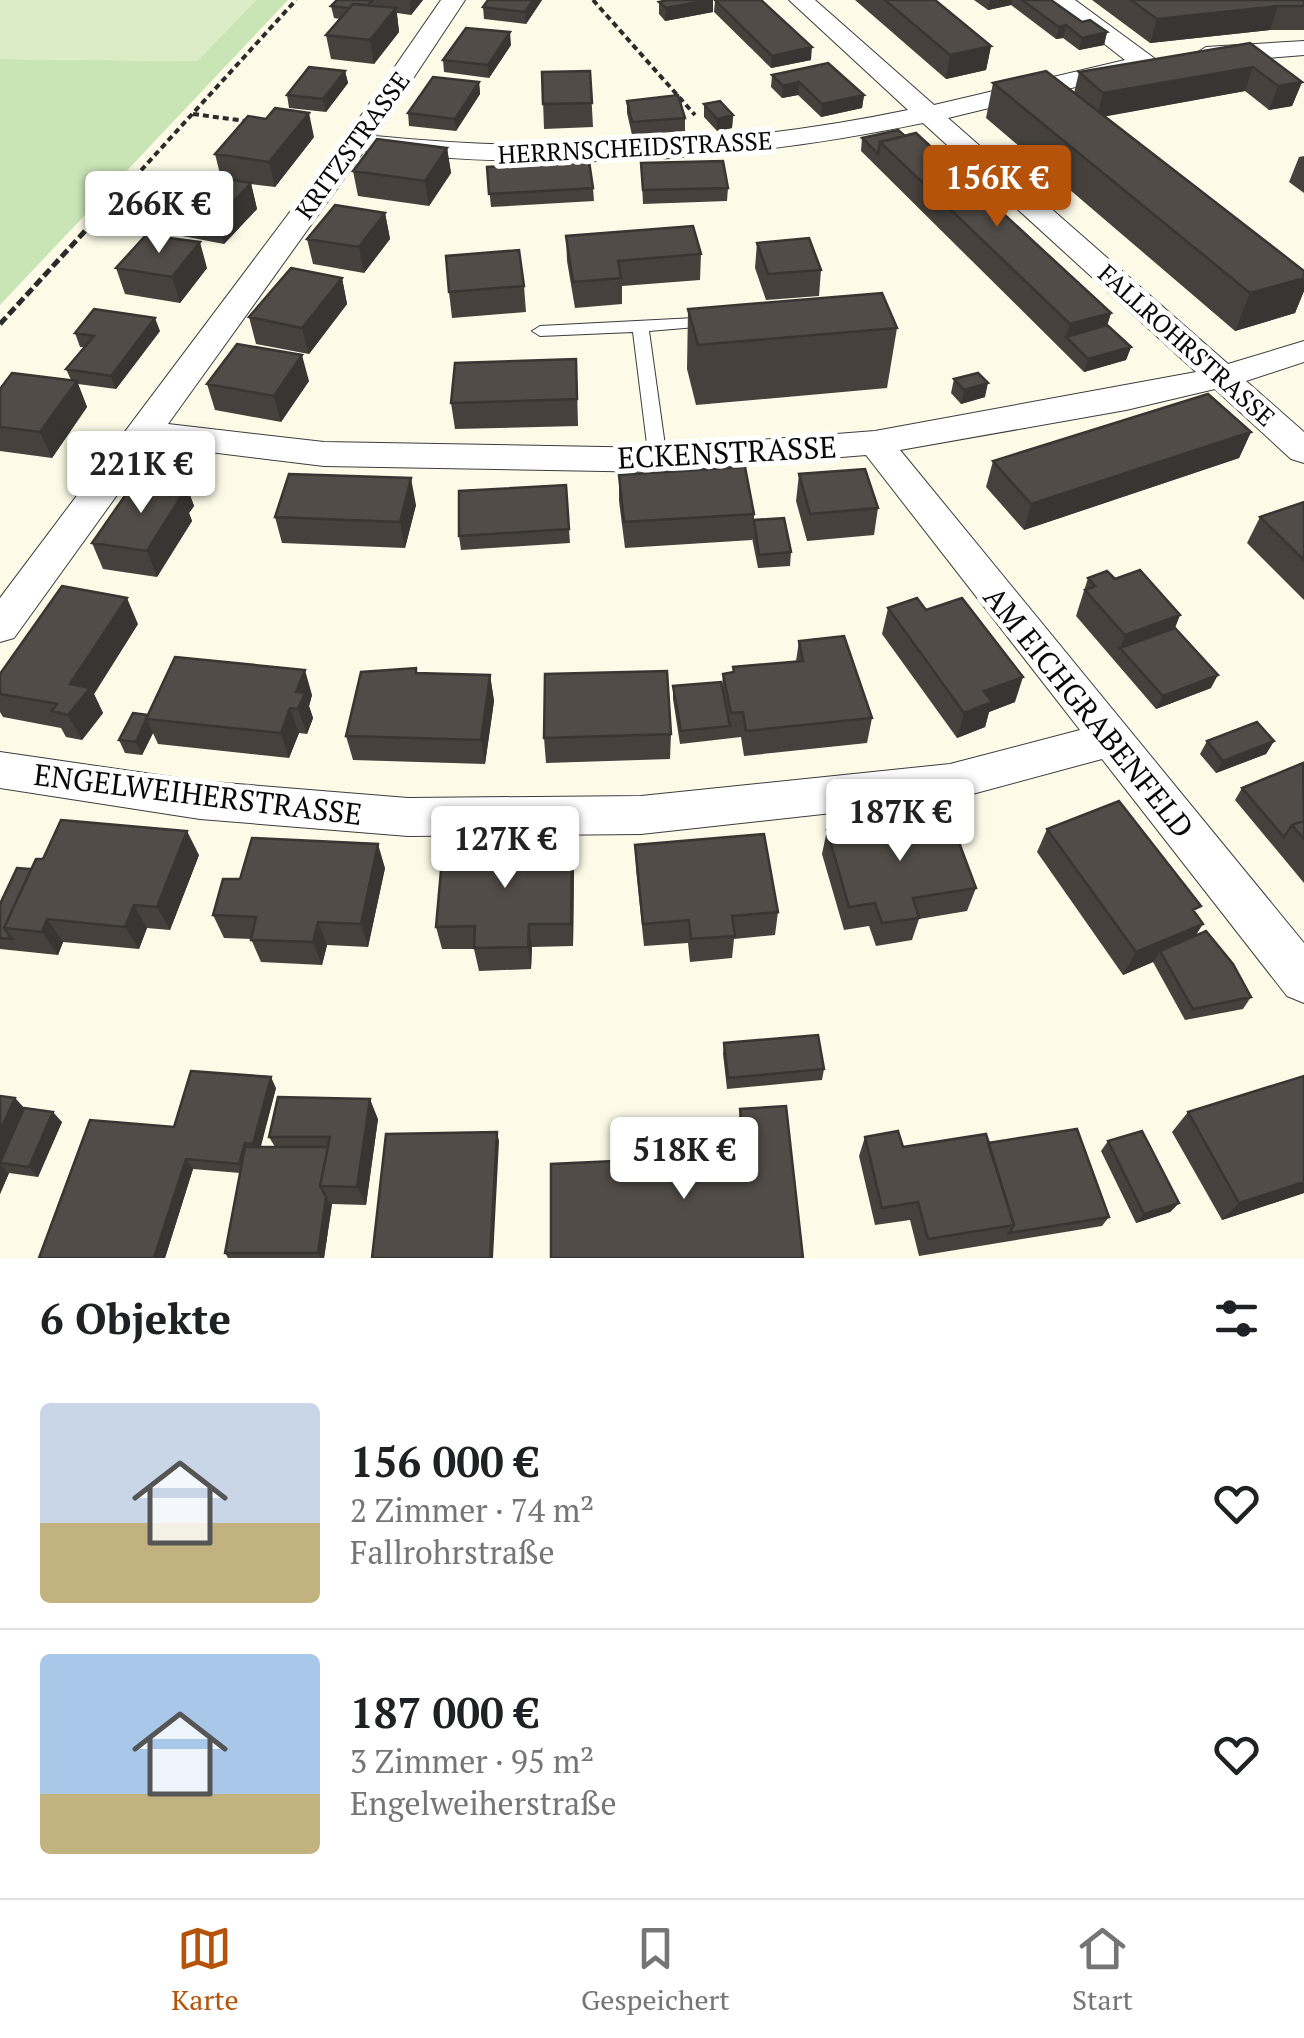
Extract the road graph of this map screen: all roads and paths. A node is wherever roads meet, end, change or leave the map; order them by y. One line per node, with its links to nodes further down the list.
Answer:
1 (296, 0): 10 (path)
2 (453, 0): 13 (street, KRITZSTRASSE)
3 (593, 0): 14 (path)
4 (801, 0): 11 (street, FALLROHRSTRASSE)
5 (1060, 0): 8 (street)
6 (1304, 48): 7 (street, HERRNSCHEIDSTRASSE)
7 (1258, 49): 8 (street, HERRNSCHEIDSTRASSE); 9 (lane)
8 (1164, 60): 11 (street, HERRNSCHEIDSTRASSE)
9 (1281, 70)
10 (194, 114): 12 (path); 16 (path)
11 (931, 114): 14 (street, HERRNSCHEIDSTRASSE); 20 (street, FALLROHRSTRASSE)
12 (266, 123)
13 (357, 142): 14 (street, HERRNSCHEIDSTRASSE); 21 (street, KRITZSTRASSE)
14 (725, 148)
15 (734, 321): 17 (lane)
16 (0, 324)
17 (640, 327): 18 (lane); 24 (lane)
18 (540, 331)
19 (1304, 351): 20 (street, ECKENSTRASSE)
20 (1222, 376): 22 (street, ECKENSTRASSE); 23 (street, FALLROHRSTRASSE)
21 (140, 432): 24 (street, ECKENSTRASSE); 25 (street, KRITZSTRASSE)
22 (875, 442): 24 (street, ECKENSTRASSE); 26 (street, AM EICHGRABENFELD)
23 (1304, 451)
24 (658, 460)
25 (0, 627)
26 (1109, 740): 27 (street, ENGELWEIHERSTRASSE); 28 (street, AM EICHGRABENFELD)
27 (0, 770)
28 (1304, 980)

